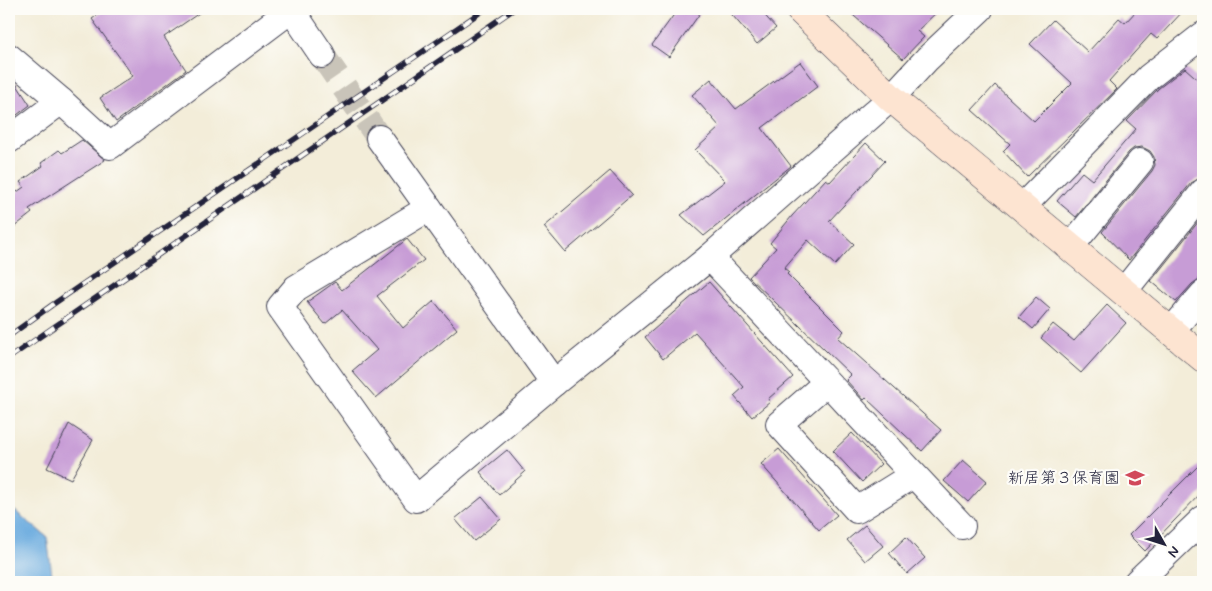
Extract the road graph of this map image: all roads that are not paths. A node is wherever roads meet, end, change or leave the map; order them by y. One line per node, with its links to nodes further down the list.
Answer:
1 (292, 9): 5 (street); 8 (street)
2 (799, 9): 7 (street)
3 (980, 9): 7 (street)
4 (1203, 34): 13 (street)
5 (322, 55)
6 (9, 57): 8 (street)
7 (891, 98): 13 (street); 16 (street)
8 (61, 101): 10 (street)
9 (379, 138): 14 (street)
10 (9, 140)
11 (1140, 162): 15 (street)
12 (1203, 192): 17 (street)
13 (1022, 206): 15 (street)
14 (429, 208): 21 (street); 21 (street)
15 (1071, 246): 17 (street)
16 (710, 257): 21 (street); 22 (street)
17 (1124, 291): 19 (street)
18 (1203, 294): 19 (street)
19 (1171, 331): 20 (street)
20 (1203, 358)
21 (554, 383)
22 (826, 383): 23 (street); 23 (street)
23 (913, 475): 25 (street)
24 (1203, 519): 26 (street)
25 (962, 526)
26 (1137, 582)

